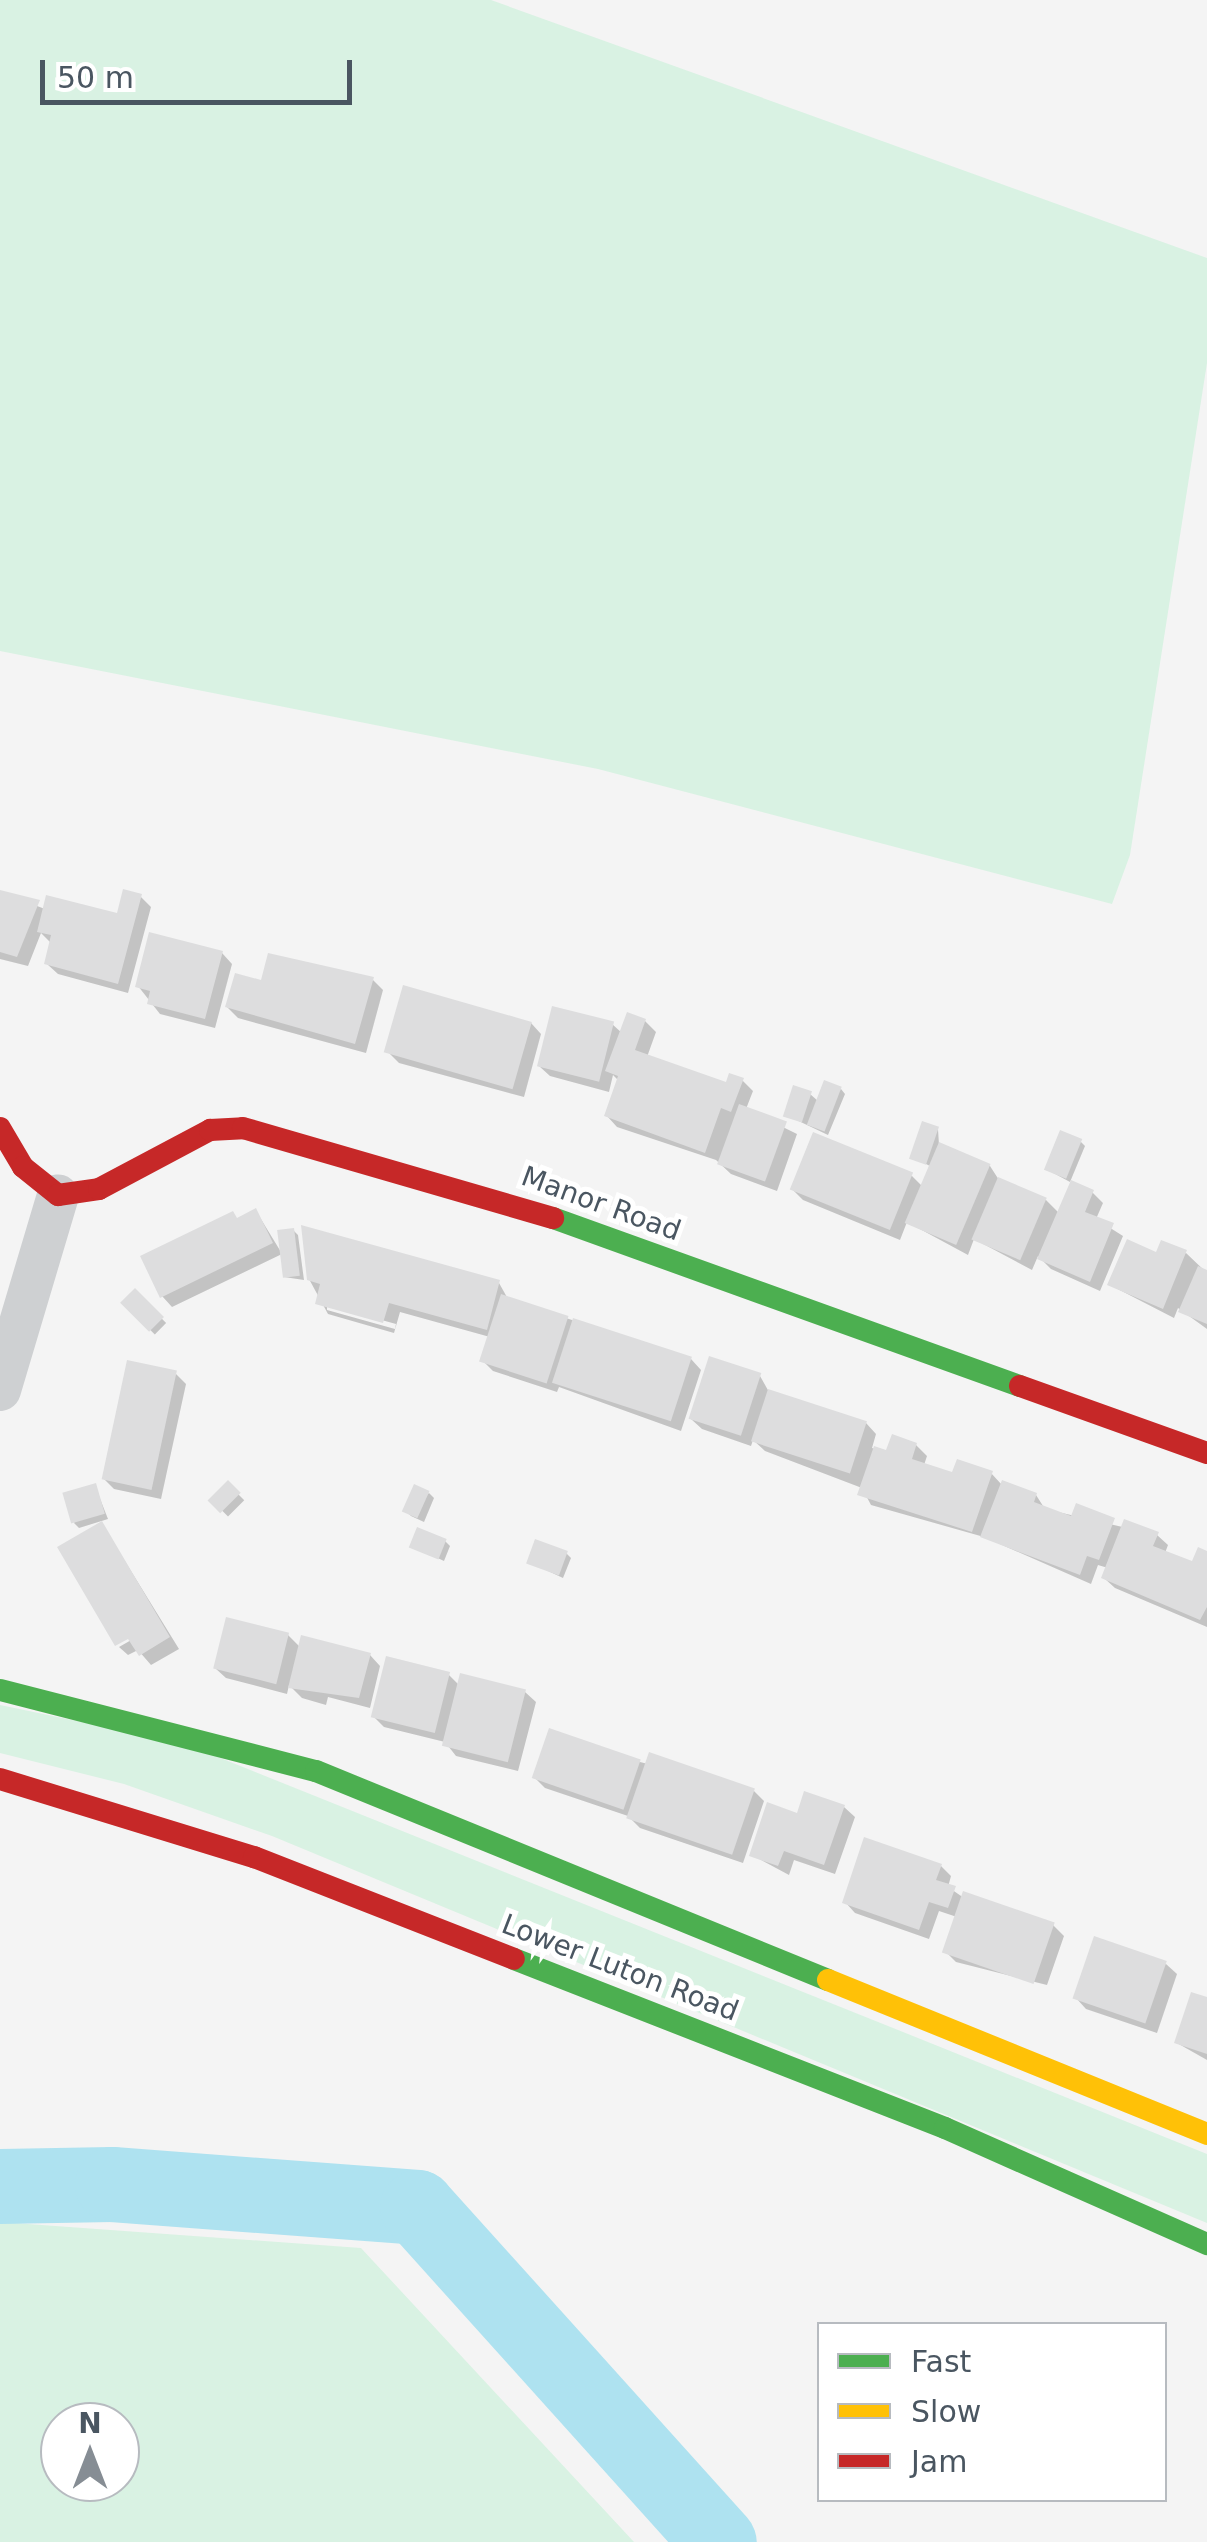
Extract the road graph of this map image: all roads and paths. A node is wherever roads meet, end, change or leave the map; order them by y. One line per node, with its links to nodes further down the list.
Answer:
1 (0, 1128): 2 (street)
2 (58, 1195): 3 (street); 4 (street, Manor Road)
3 (0, 1390)
4 (1207, 1454)
5 (0, 1690): 7 (street)
6 (0, 1779): 8 (street, Lower Luton Road)
7 (1207, 2134)
8 (1207, 2244)

